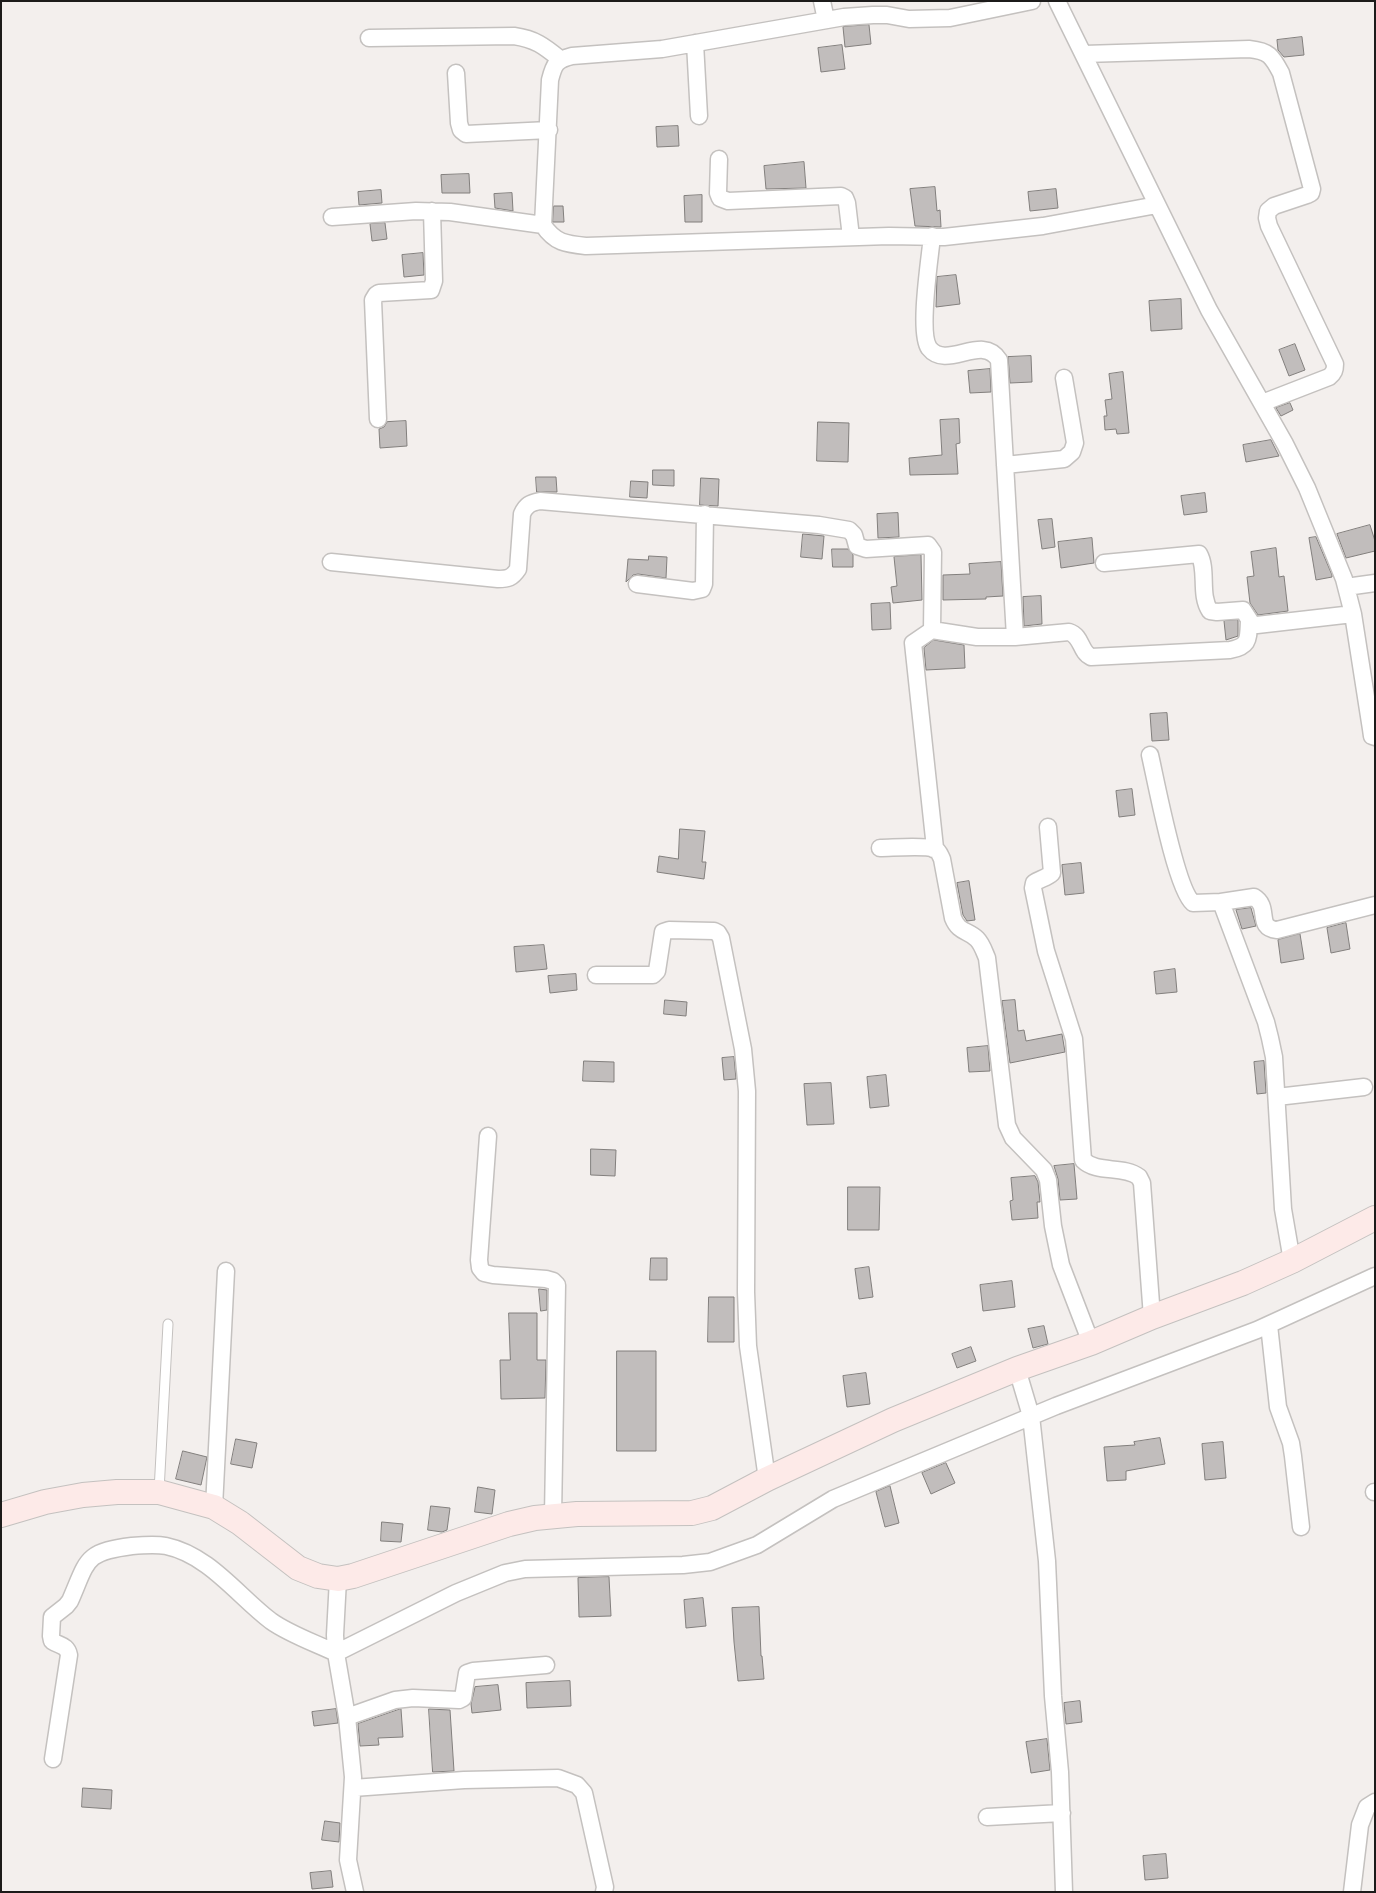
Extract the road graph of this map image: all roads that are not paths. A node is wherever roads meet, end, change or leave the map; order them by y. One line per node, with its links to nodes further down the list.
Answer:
1 (822, 1): 4 (street)
2 (1032, 1): 4 (street)
3 (1057, 1): 7 (street)
4 (826, 20): 6 (street)
5 (369, 38): 8 (street)
6 (695, 43): 8 (street); 10 (street)
7 (1084, 54): 13 (street); 20 (street)
8 (560, 59): 11 (street)
9 (456, 72): 11 (street)
10 (699, 116)
11 (549, 130): 16 (street)
12 (719, 159): 18 (street)
13 (1157, 205): 17 (street); 20 (street)
14 (432, 211): 15 (street); 16 (street); 21 (street)
15 (332, 217)
16 (543, 225): 18 (street)
17 (932, 236): 18 (street); 22 (street)
18 (851, 237)
19 (1064, 378): 22 (street)
20 (1262, 403): 28 (street)
21 (378, 419)
22 (1005, 465): 32 (street)
23 (705, 514): 24 (street); 27 (street); 31 (street)
24 (331, 562)
25 (1104, 563): 30 (street)
26 (1375, 583): 28 (street)
27 (637, 584)
28 (1346, 587): 29 (street)
29 (1353, 614): 30 (street); 33 (street)
30 (1249, 621): 32 (street)
31 (932, 630): 32 (street); 37 (street)
32 (1015, 637)
33 (1375, 737)
34 (1150, 754): 38 (street)
35 (1048, 827): 48 (street)
36 (880, 848): 37 (street)
37 (933, 848): 51 (street)
38 (1222, 902): 39 (street); 42 (street)
39 (1375, 905)
40 (596, 975): 54 (street)
41 (1364, 1087): 42 (street)
42 (1277, 1097): 45 (street)
43 (488, 1136): 58 (street)
44 (1375, 1218): 45 (main road)
45 (1292, 1261): 48 (main road)
46 (226, 1271): 56 (street)
47 (1375, 1276): 50 (street)
48 (1152, 1317): 51 (main road)
49 (168, 1324): 55 (lane)
50 (1269, 1325): 53 (street); 59 (street)
51 (1091, 1343): 52 (main road)
52 (1020, 1376): 53 (street); 54 (main road)
53 (1029, 1410): 61 (street); 67 (street)
54 (767, 1479): 58 (main road)
55 (159, 1492): 56 (main road); 57 (main road)
56 (214, 1507): 60 (main road)
57 (1, 1515)
58 (553, 1516): 60 (main road)
59 (1301, 1527)
60 (338, 1579): 61 (street)
61 (336, 1653): 63 (street); 64 (street)
62 (546, 1665): 63 (street)
63 (347, 1717): 65 (street)
64 (53, 1760)
65 (353, 1788): 69 (street); 70 (street)
66 (1375, 1802): 72 (street)
67 (1062, 1813): 68 (street); 71 (street)
68 (987, 1816)
69 (356, 1892)
70 (604, 1892)
71 (1064, 1892)
72 (1352, 1892)

